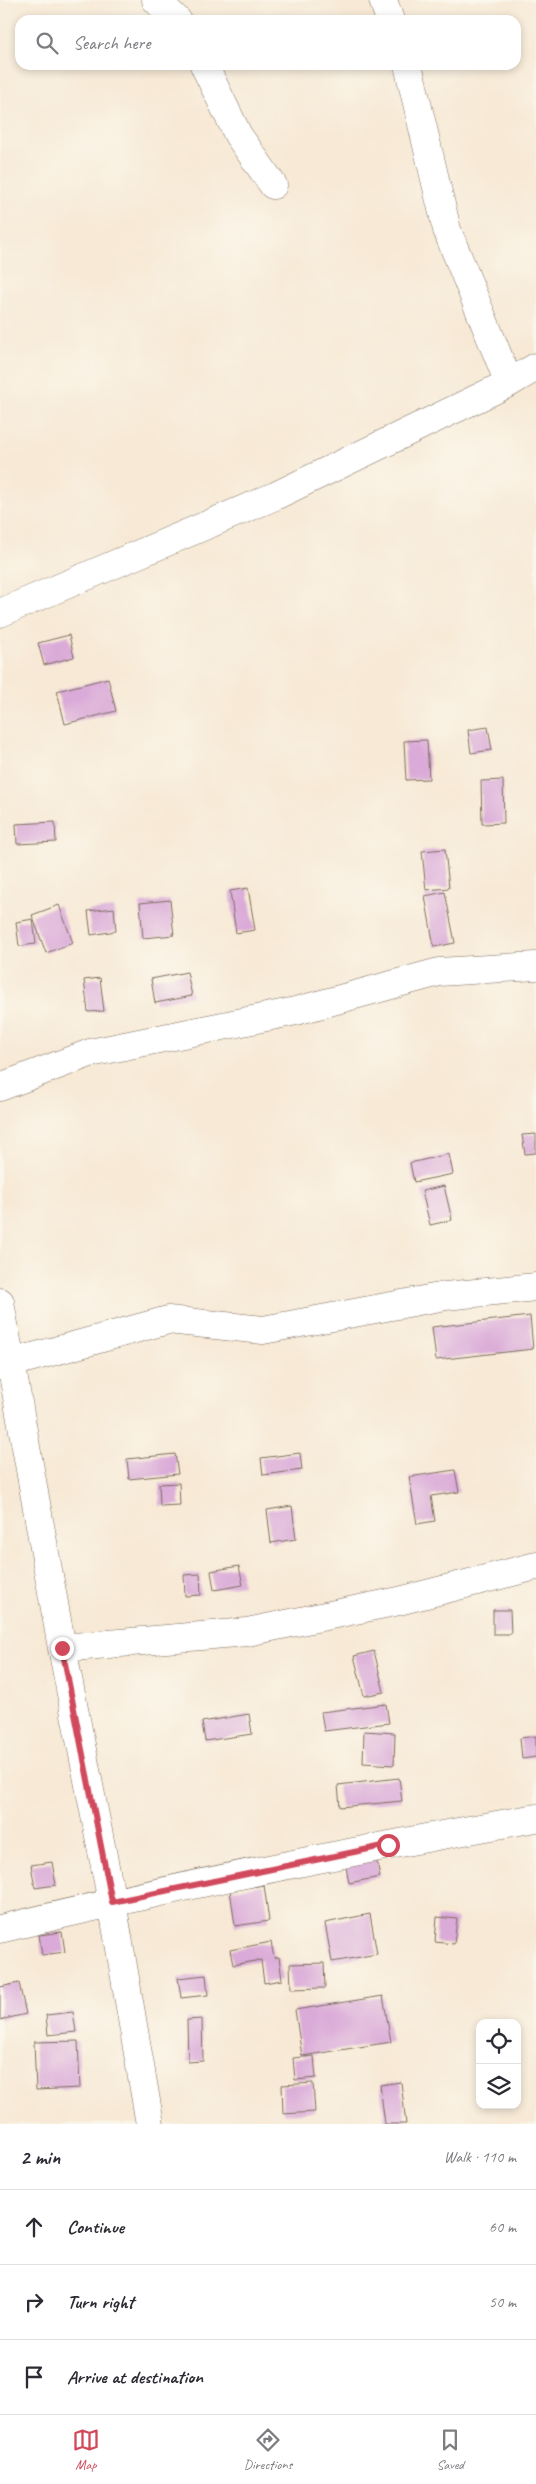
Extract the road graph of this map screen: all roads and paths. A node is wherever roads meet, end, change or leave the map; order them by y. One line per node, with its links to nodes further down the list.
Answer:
1 (156, 0): 3 (street)
2 (383, 0): 4 (street)
3 (172, 15)
4 (388, 15)
5 (206, 70): 7 (street)
6 (409, 70): 9 (street)
7 (273, 185)
8 (536, 367): 9 (street)
9 (508, 383): 10 (street)
10 (0, 613)
11 (536, 966): 12 (street)
12 (0, 1087)
13 (536, 1287): 15 (street)
14 (0, 1302): 15 (street)
15 (5, 1364): 17 (street)
16 (536, 1566): 17 (street)
17 (62, 1648): 19 (street)
18 (536, 1818): 19 (street)
19 (112, 1902): 20 (street); 21 (street)
20 (0, 1929)
21 (150, 2124)

